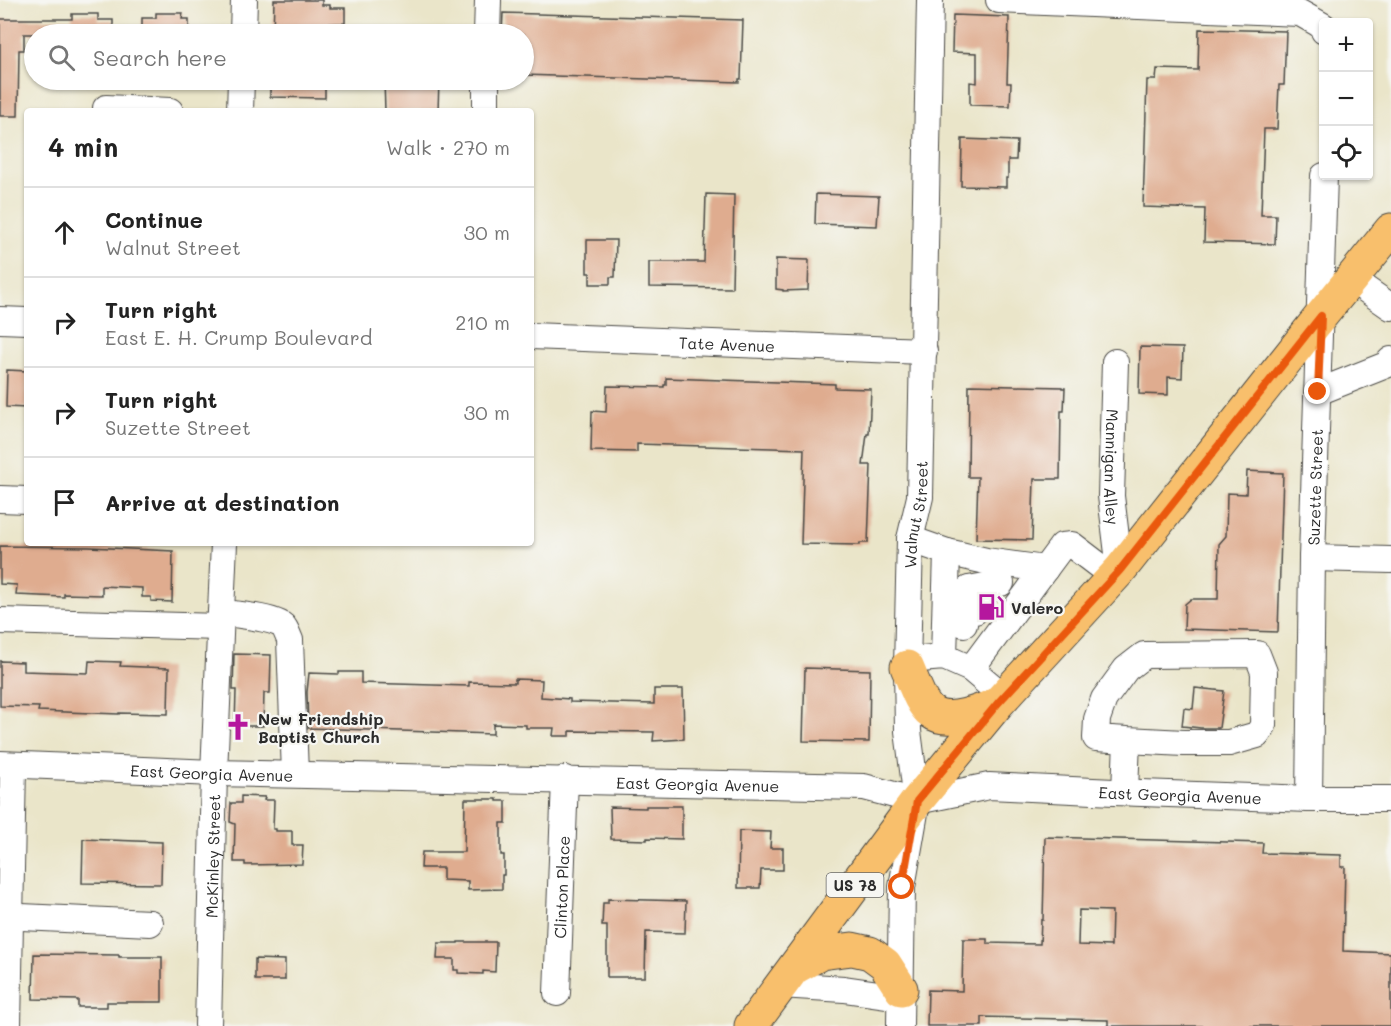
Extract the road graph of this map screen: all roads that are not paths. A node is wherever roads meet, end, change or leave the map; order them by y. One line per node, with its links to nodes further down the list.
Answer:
1 (244, 0): 5 (street)
2 (488, 0): 6 (street)
3 (930, 0): 20 (street, Walnut Street)
4 (999, 0): 7 (street)
5 (243, 24)
6 (488, 24)
7 (1319, 26)
8 (241, 90): 10 (street)
9 (486, 90): 11 (street)
10 (240, 108)
11 (486, 108)
12 (1324, 180): 16 (street, Suzette Street)
13 (1391, 230): 14 (main road, US 78)
14 (1351, 279): 15 (street); 16 (main road, US 78)
15 (1391, 307)
16 (1321, 316): 23 (street, Suzette Street); 32 (main road, US 78)
17 (0, 321): 18 (street)
18 (24, 321)
19 (534, 336): 20 (street, Tate Avenue)
20 (924, 351): 26 (street, Walnut Street)
21 (1391, 360): 23 (street)
22 (1115, 362): 32 (street, Mannigan Alley)
23 (1318, 392): 29 (street, Suzette Street)
24 (0, 499): 25 (street)
25 (24, 500)
26 (910, 539): 28 (street); 37 (street, Walnut Street)
27 (224, 546): 34 (street, McKinley Street)
28 (947, 552): 31 (street); 33 (street)
29 (1312, 558): 30 (street); 46 (street, Suzette Street)
30 (1391, 560)
31 (1045, 569): 32 (street); 33 (street)
32 (1117, 573): 39 (main road, US 78)
33 (990, 610): 36 (street); 38 (street)
34 (220, 620): 35 (street); 42 (street, McKinley Street); 43 (street)
35 (0, 621)
36 (944, 657): 37 (street); 38 (street)
37 (907, 664): 39 (main road); 48 (street, Walnut Street)
38 (970, 669): 39 (street)
39 (1001, 700): 48 (main road, US 78)
40 (1127, 740): 40 (street); 45 (street)
41 (7, 765): 42 (street, East Georgia Avenue); 49 (street)
42 (214, 773): 43 (street, East Georgia Avenue); 55 (street, McKinley Street)
43 (296, 774): 44 (street, East Georgia Avenue)
44 (565, 779): 48 (street, East Georgia Avenue); 52 (street, Clinton Place)
45 (1125, 792): 46 (street, East Georgia Avenue); 48 (street, East Georgia Avenue)
46 (1309, 799): 47 (street, East Georgia Avenue)
47 (1391, 799)
48 (917, 801): 51 (main road, US 78); 53 (street, Walnut Street)
49 (5, 916): 50 (street); 54 (street)
50 (150, 923)
51 (787, 977): 53 (main road); 56 (main road, US 78)
52 (557, 993)
53 (901, 993): 57 (street, Walnut Street)
54 (8, 1026)
55 (208, 1026)
56 (751, 1026)
57 (900, 1026)

